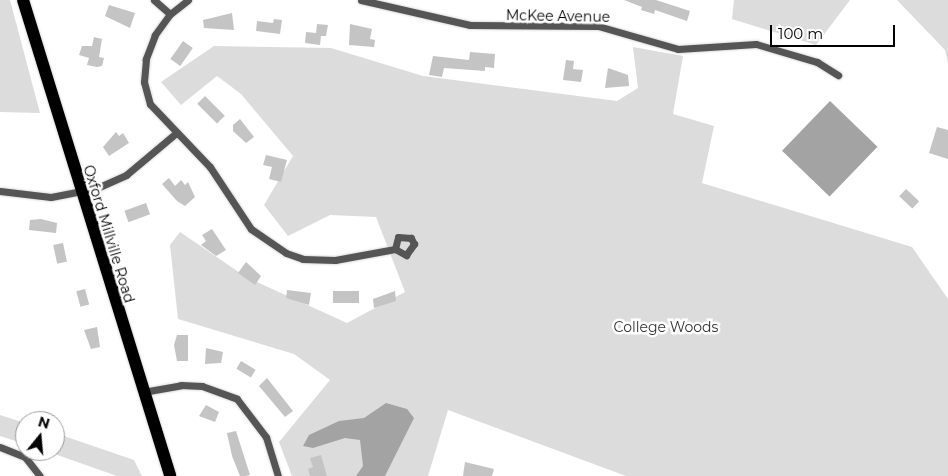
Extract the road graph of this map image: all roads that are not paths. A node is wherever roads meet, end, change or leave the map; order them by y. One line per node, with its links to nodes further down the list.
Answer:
1 (23, 0): 9 (highway, Oxford Millville Road)
2 (154, 0): 5 (street)
3 (188, 0): 5 (street)
4 (361, 0): 6 (street, McKee Avenue)
5 (170, 14): 7 (street)
6 (838, 75)
7 (176, 133): 9 (street); 10 (street)
8 (0, 191): 9 (street)
9 (80, 193): 11 (highway, Oxford Millville Road)
10 (395, 249)
11 (142, 392): 14 (highway, Oxford Millville Road); 15 (street)
12 (0, 447): 13 (street)
13 (40, 476)
14 (170, 476)
15 (278, 476)

